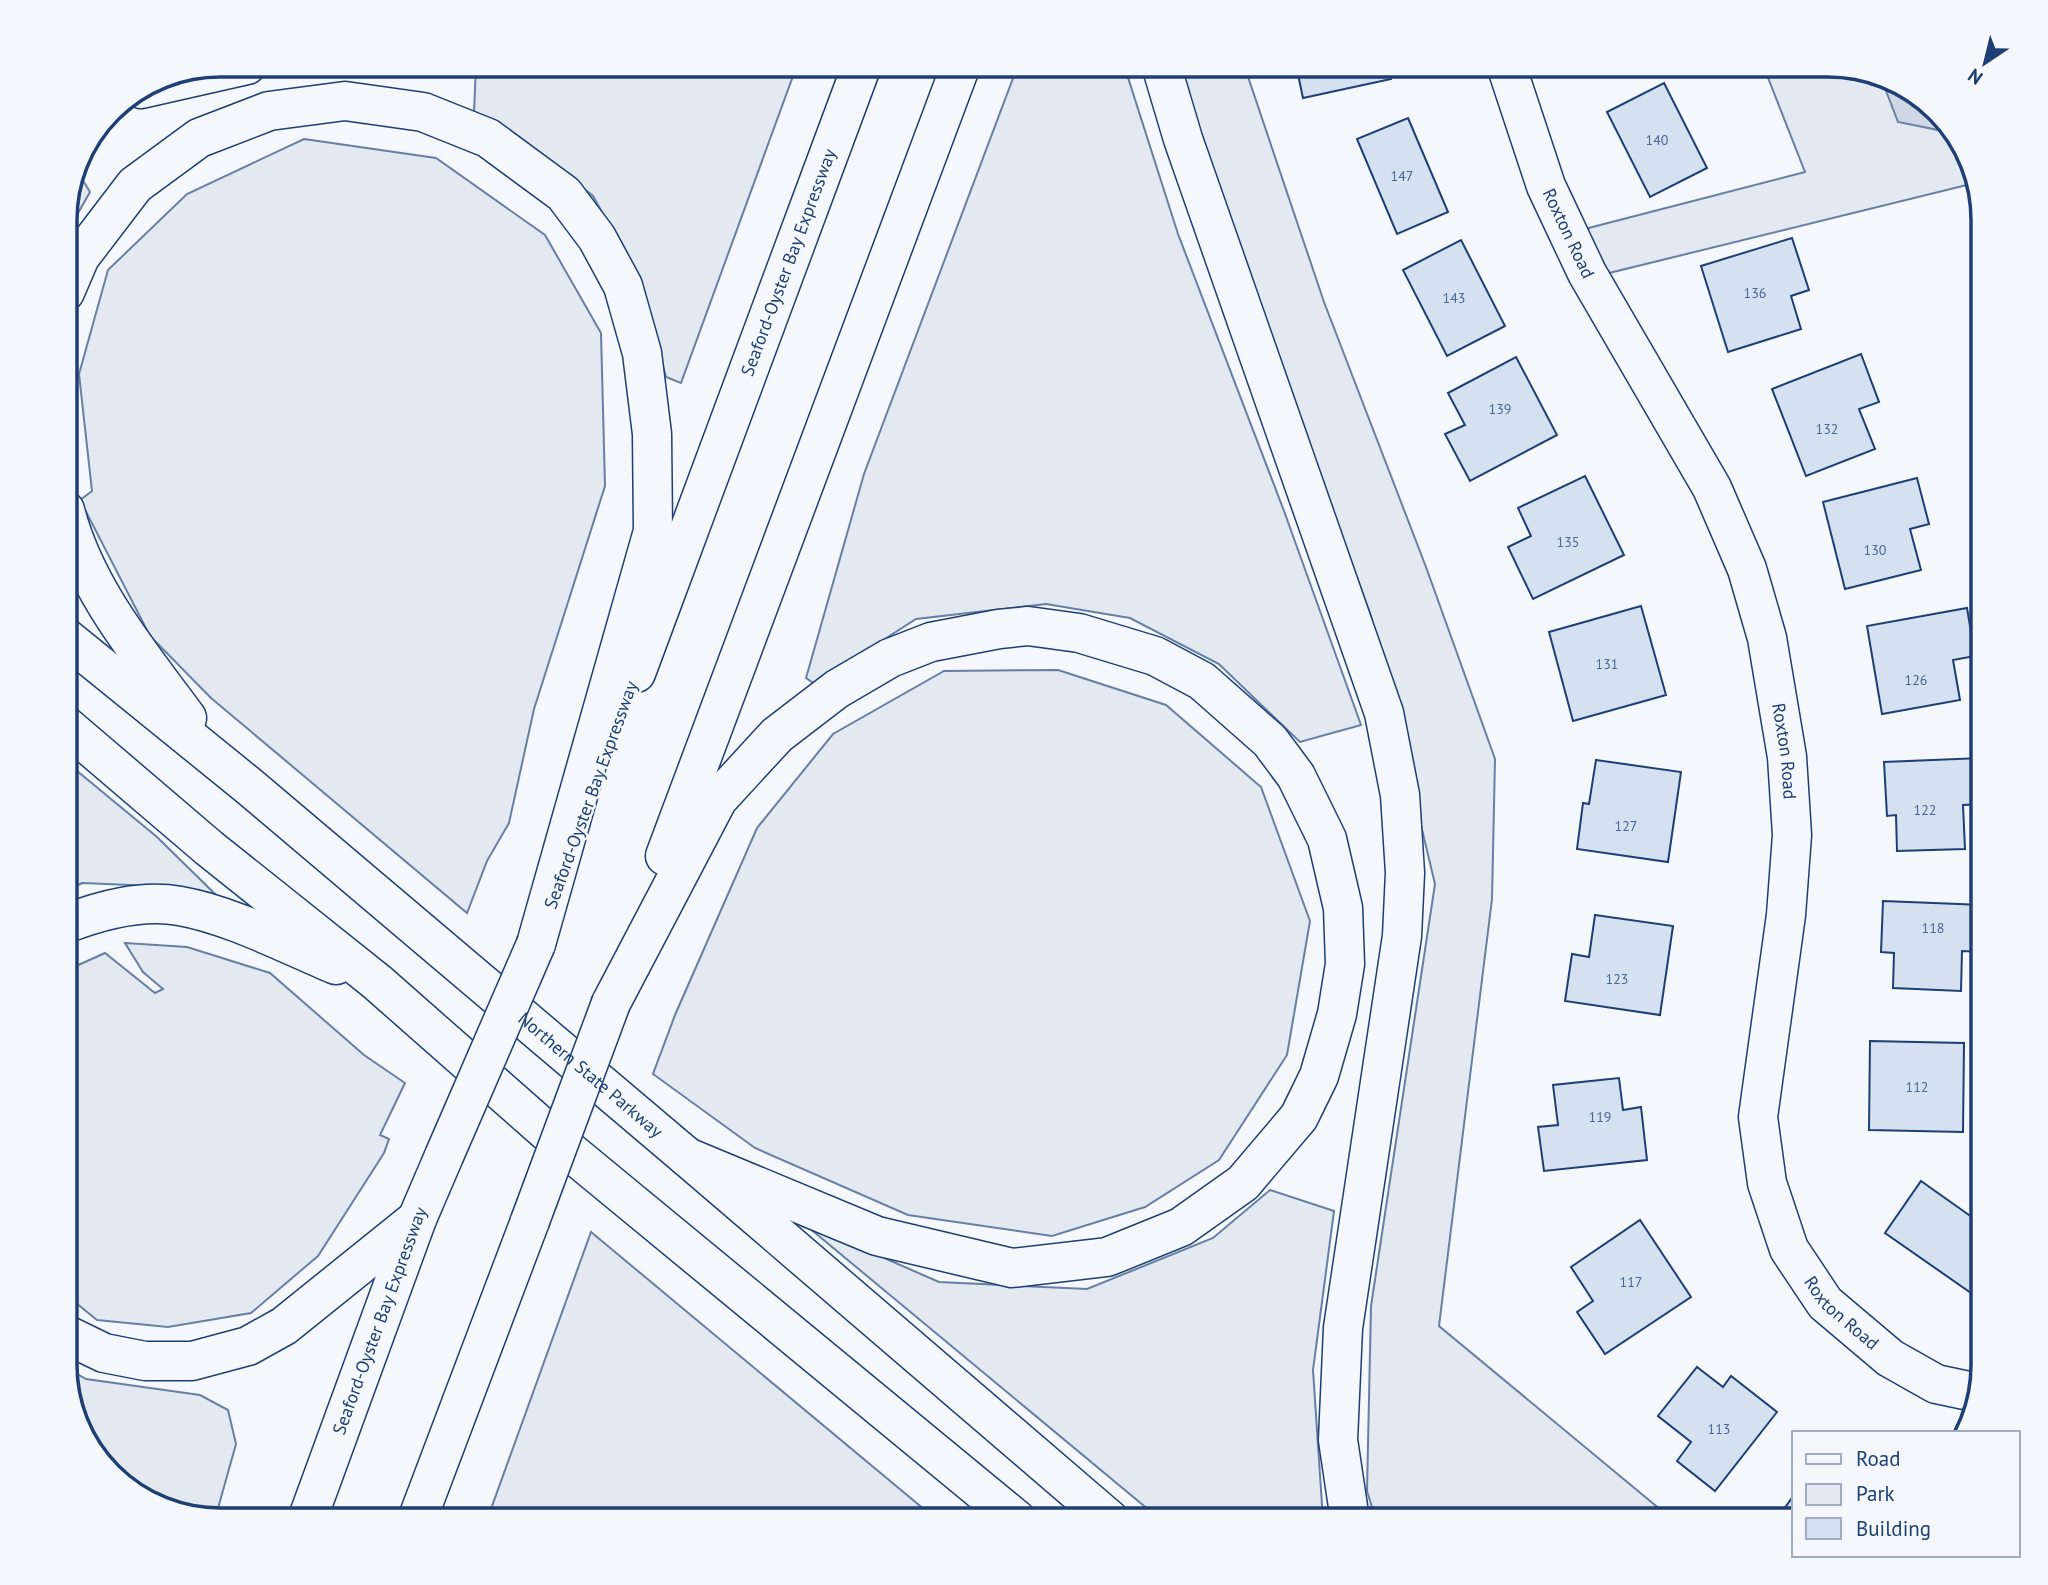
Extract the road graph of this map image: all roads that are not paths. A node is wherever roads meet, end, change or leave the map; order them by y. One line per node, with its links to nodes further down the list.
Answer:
1 (858, 77): 11 (main road, Seaford-Oyster Bay Expressway)
2 (957, 77): 13 (main road)
3 (1164, 77): 22 (main road)
4 (1510, 77): 17 (main road, Roxton Road)
5 (77, 264): 11 (main road)
6 (77, 543): 9 (main road)
7 (77, 647): 9 (main road, Northern State Parkway)
8 (77, 735): 12 (main road)
9 (250, 787): 14 (main road, Northern State Parkway)
10 (77, 919): 12 (main road)
11 (536, 944): 15 (main road, Seaford-Oyster Bay Expressway, bridge)
12 (377, 982): 20 (main road)
13 (611, 1003): 14 (main road); 19 (main road, bridge)
14 (687, 1157): 21 (main road, Northern State Parkway)
15 (417, 1219): 16 (main road); 18 (main road, Seaford-Oyster Bay Expressway)
16 (77, 1340)
17 (1968, 1391)
18 (311, 1508)
19 (422, 1508)
20 (1002, 1508)
21 (1096, 1508)
22 (1348, 1508)

